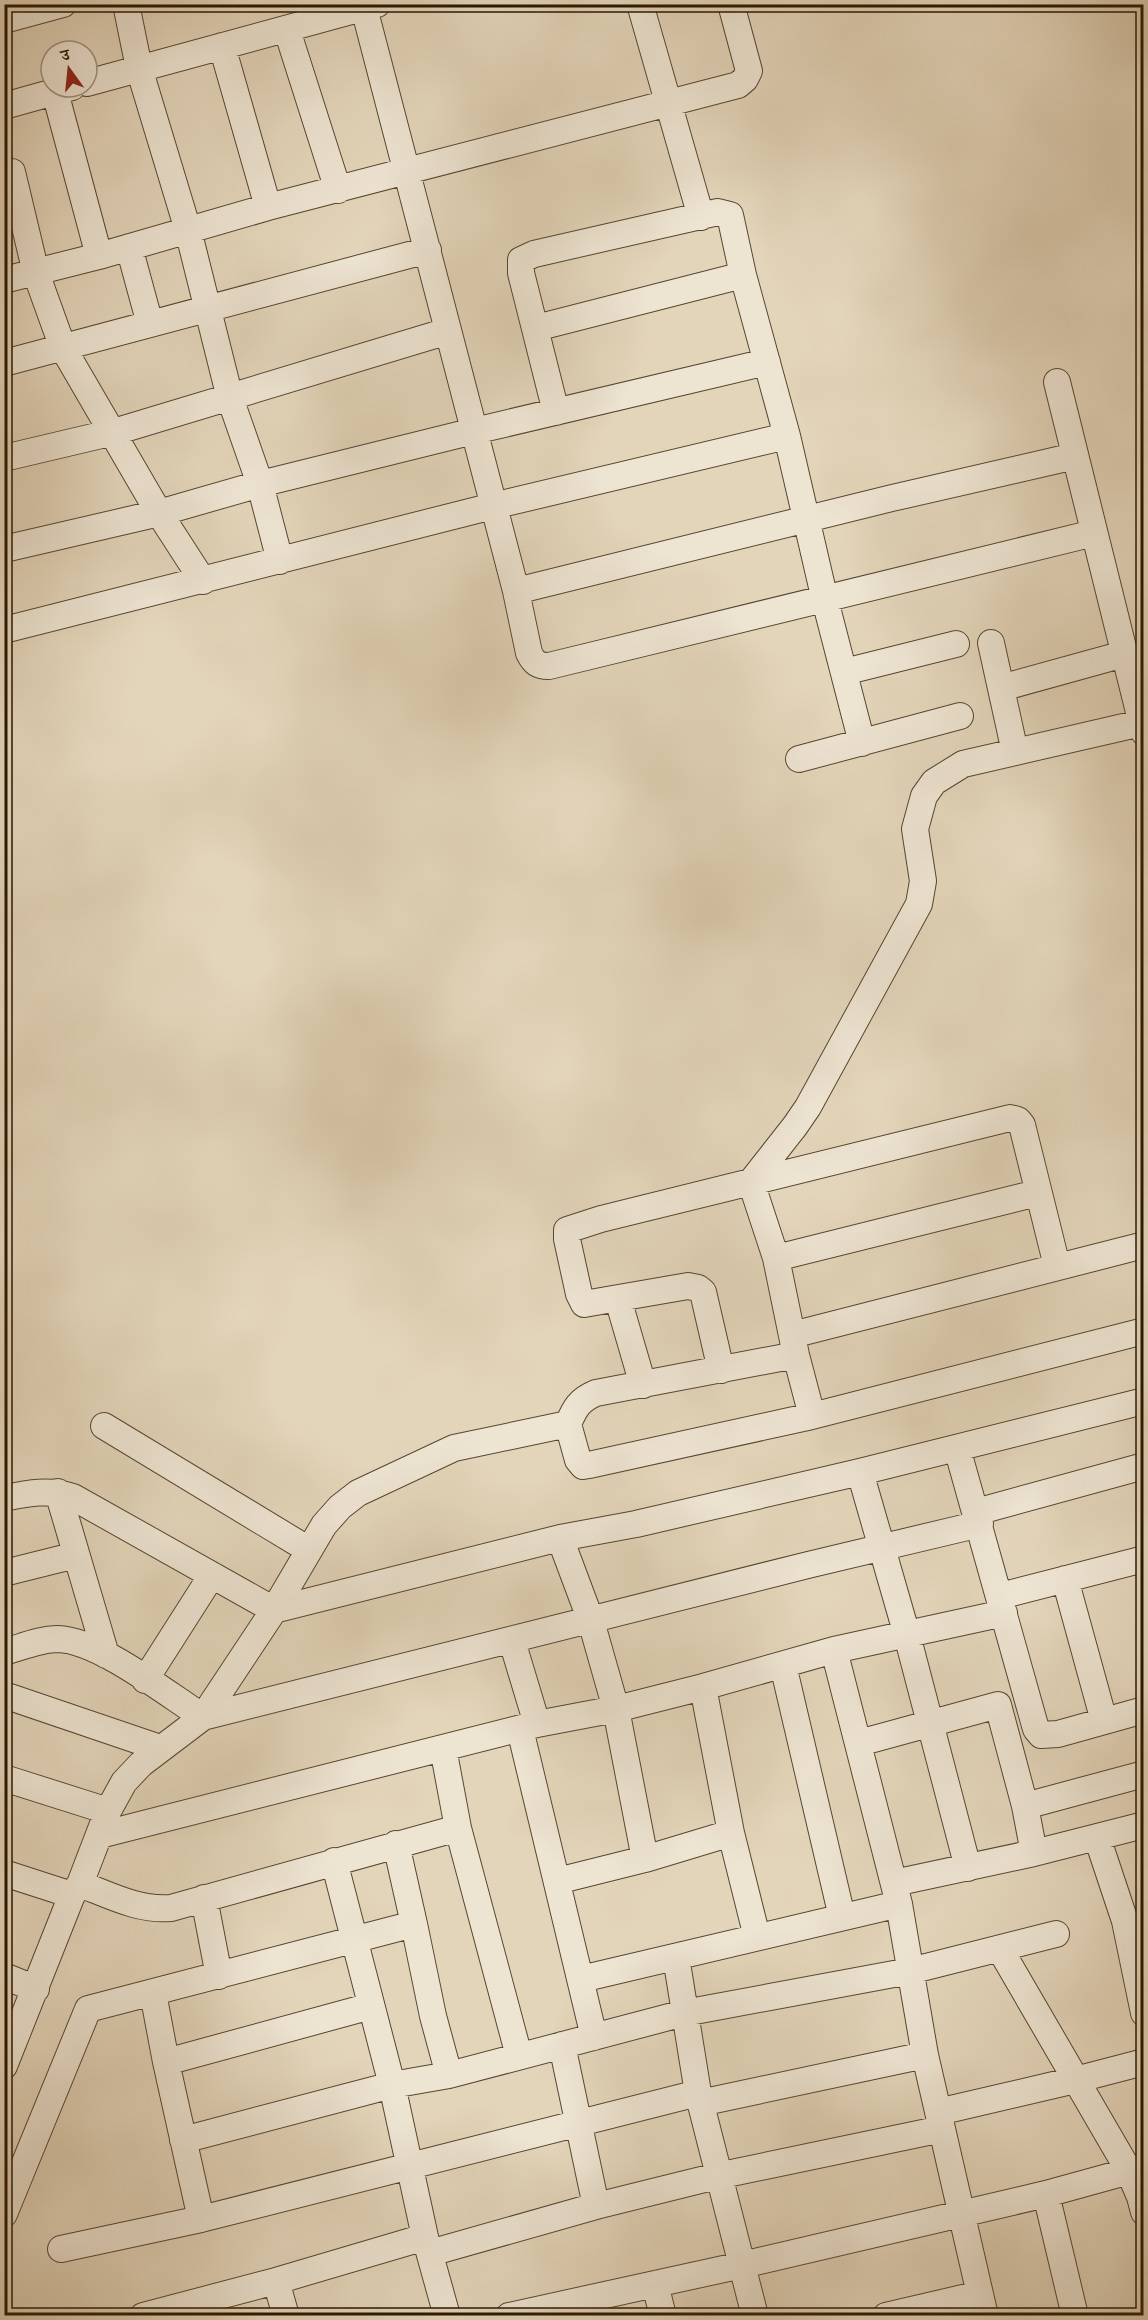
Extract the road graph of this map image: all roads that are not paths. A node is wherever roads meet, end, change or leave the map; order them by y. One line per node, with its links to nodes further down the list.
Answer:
1 (63, 4): 6 (street)
2 (126, 4): 9 (street)
3 (640, 4): 13 (street)
4 (731, 4): 13 (street)
5 (368, 6): 7 (street); 15 (street)
6 (4, 20)
7 (287, 30): 8 (street); 17 (street)
8 (222, 46): 9 (street); 18 (street)
9 (139, 68): 10 (street); 20 (street)
10 (99, 80)
11 (39, 96): 14 (street)
12 (65, 99): 23 (street)
13 (668, 102): 15 (street); 19 (street)
14 (4, 106)
15 (405, 171): 17 (street); 22 (street)
16 (4, 173): 24 (street)
17 (338, 190): 18 (street)
18 (268, 207): 20 (street)
19 (701, 217): 25 (street); 29 (street)
20 (188, 230): 21 (street); 27 (street)
21 (129, 247): 23 (street); 28 (street)
22 (428, 250): 27 (street); 30 (street)
23 (99, 256): 24 (street)
24 (36, 273): 26 (street); 31 (street)
25 (743, 275): 29 (street); 32 (street)
26 (4, 280)
27 (207, 309): 28 (street); 35 (street)
28 (150, 324): 31 (street)
29 (536, 328): 36 (street)
30 (448, 332): 35 (street); 37 (street)
31 (63, 348): 33 (street); 38 (street)
32 (767, 362): 36 (street); 39 (street)
33 (4, 363)
34 (1057, 382): 40 (street)
35 (230, 398): 38 (street); 42 (street)
36 (556, 412): 37 (street)
37 (474, 431): 42 (street); 43 (street)
38 (114, 432): 41 (street); 44 (street)
39 (787, 436): 43 (street); 45 (street)
40 (1075, 456): 45 (street); 46 (street)
41 (4, 458)
42 (260, 484): 44 (street); 48 (street)
43 (493, 506): 48 (street); 50 (street)
44 (159, 513): 47 (street); 49 (street)
45 (806, 520): 50 (street); 51 (street)
46 (1094, 533): 51 (street); 55 (street)
47 (4, 549)
48 (280, 561): 49 (street)
49 (203, 581): 52 (street)
50 (516, 591): 51 (street)
51 (825, 600): 56 (street)
52 (4, 630)
53 (991, 643): 57 (street)
54 (956, 644): 56 (street)
55 (1124, 654): 57 (street); 59 (street)
56 (844, 672): 60 (street)
57 (1001, 687): 61 (street)
58 (960, 716): 60 (street)
59 (1142, 728): 61 (street)
60 (862, 743): 62 (street)
61 (1015, 752): 63 (street)
62 (799, 759)
63 (751, 1182): 64 (street); 66 (street); 68 (street)
64 (1037, 1193): 66 (street); 67 (street)
65 (1143, 1245): 67 (street)
66 (776, 1258): 70 (street)
67 (1057, 1266): 70 (street)
68 (618, 1299): 71 (street); 72 (street)
69 (1143, 1331): 74 (street)
70 (794, 1345): 71 (street); 74 (street)
71 (721, 1370): 72 (street)
72 (643, 1385): 75 (street)
73 (1143, 1401): 77 (street)
74 (812, 1416): 75 (street)
75 (568, 1424): 85 (street)
76 (104, 1426): 85 (street)
77 (957, 1448): 79 (street); 82 (street)
78 (1143, 1466): 82 (street)
79 (860, 1472): 83 (street); 84 (street)
80 (57, 1492): 81 (street); 86 (street); 89 (street)
81 (4, 1498)
82 (978, 1518): 84 (street); 91 (street)
83 (560, 1538): 92 (street); 93 (street)
84 (883, 1547): 93 (street); 94 (street)
85 (309, 1550): 92 (street)
86 (76, 1555): 88 (street); 98 (street)
87 (1142, 1566): 90 (street)
88 (4, 1573)
89 (212, 1575): 92 (street); 100 (street)
90 (1065, 1579): 91 (street); 108 (street)
91 (1002, 1604): 94 (street); 103 (street)
92 (274, 1610): 107 (street)
93 (591, 1621): 95 (street); 105 (street)
94 (907, 1635): 96 (street); 109 (street)
95 (512, 1641): 107 (street); 110 (street)
96 (834, 1650): 99 (street); 111 (street)
97 (4, 1652): 98 (street)
98 (106, 1655): 100 (street)
99 (783, 1665): 101 (street); 132 (street)
100 (145, 1680): 107 (street)
101 (703, 1687): 105 (street); 120 (street)
102 (4, 1695): 112 (street)
103 (1027, 1696): 104 (street); 108 (street)
104 (998, 1705): 109 (street); 116 (street)
105 (616, 1708): 110 (street); 124 (street)
106 (1143, 1710): 108 (street)
107 (203, 1718): 112 (street)
108 (1104, 1721)
109 (929, 1724): 111 (street); 126 (street)
110 (529, 1726): 113 (street); 128 (street)
111 (859, 1743): 130 (street)
112 (160, 1748): 117 (street)
113 (443, 1748): 117 (street); 119 (street)
114 (1143, 1774): 116 (street)
115 (4, 1778): 117 (street)
116 (1025, 1806): 123 (street)
117 (104, 1823): 129 (street)
118 (1143, 1825): 121 (street)
119 (458, 1828): 122 (street); 152 (street)
120 (731, 1833): 124 (street); 136 (street)
121 (1097, 1837): 123 (street); 133 (street)
122 (396, 1844): 125 (street); 134 (street)
123 (1034, 1853): 126 (street)
124 (645, 1859): 128 (street)
125 (334, 1862): 131 (street); 137 (street)
126 (968, 1868): 130 (street)
127 (4, 1873): 129 (street)
128 (556, 1881): 143 (street)
129 (76, 1889): 131 (street); 144 (street)
130 (896, 1893): 132 (street); 140 (street)
131 (204, 1899): 142 (street)
132 (843, 1917): 136 (street)
133 (1134, 1919): 146 (street)
134 (414, 1924): 137 (street); 156 (street)
135 (1056, 1934): 138 (street)
136 (757, 1936): 139 (street)
137 (354, 1940): 142 (street); 147 (street)
138 (1000, 1949): 140 (street); 157 (street)
139 (676, 1957): 143 (street); 148 (street)
140 (910, 1971): 148 (street); 151 (street)
141 (4, 1976): 144 (street)
142 (219, 1976): 145 (street)
143 (581, 1979): 149 (street)
144 (36, 1989): 155 (street)
145 (153, 1993): 153 (street); 170 (street)
146 (1142, 2002)
147 (371, 2006): 153 (street); 158 (street)
148 (684, 2013): 149 (street); 159 (street)
149 (594, 2037): 150 (street)
150 (562, 2045): 152 (street); 161 (street)
151 (925, 2055): 159 (street); 160 (street)
152 (519, 2056): 156 (street)
153 (166, 2062): 162 (street)
154 (1143, 2062): 157 (street)
155 (4, 2066)
156 (449, 2075): 158 (street)
157 (1075, 2080): 160 (street); 164 (street)
158 (392, 2085): 162 (street); 163 (street)
159 (699, 2098): 161 (street); 165 (street)
160 (940, 2120): 165 (street); 169 (street)
161 (580, 2123): 163 (street); 168 (street)
162 (183, 2140): 171 (street)
163 (409, 2165): 171 (street); 172 (street)
164 (1136, 2169): 166 (street); 167 (street)
165 (717, 2176): 168 (street); 174 (street)
166 (1046, 2194): 169 (street); 185 (street)
167 (1142, 2204)
168 (596, 2206): 172 (street)
169 (961, 2213): 174 (street); 177 (street)
170 (4, 2214)
171 (201, 2219): 173 (street)
172 (428, 2245): 175 (street); 178 (street)
173 (61, 2249)
174 (742, 2265): 176 (street); 183 (street)
175 (276, 2281): 179 (street); 180 (street)
176 (655, 2284): 181 (street); 182 (street)
177 (982, 2305): 184 (street)
178 (440, 2314)
179 (143, 2316)
180 (286, 2316)
181 (509, 2316)
182 (663, 2316)
183 (755, 2316)
184 (886, 2316)
185 (1075, 2316)

